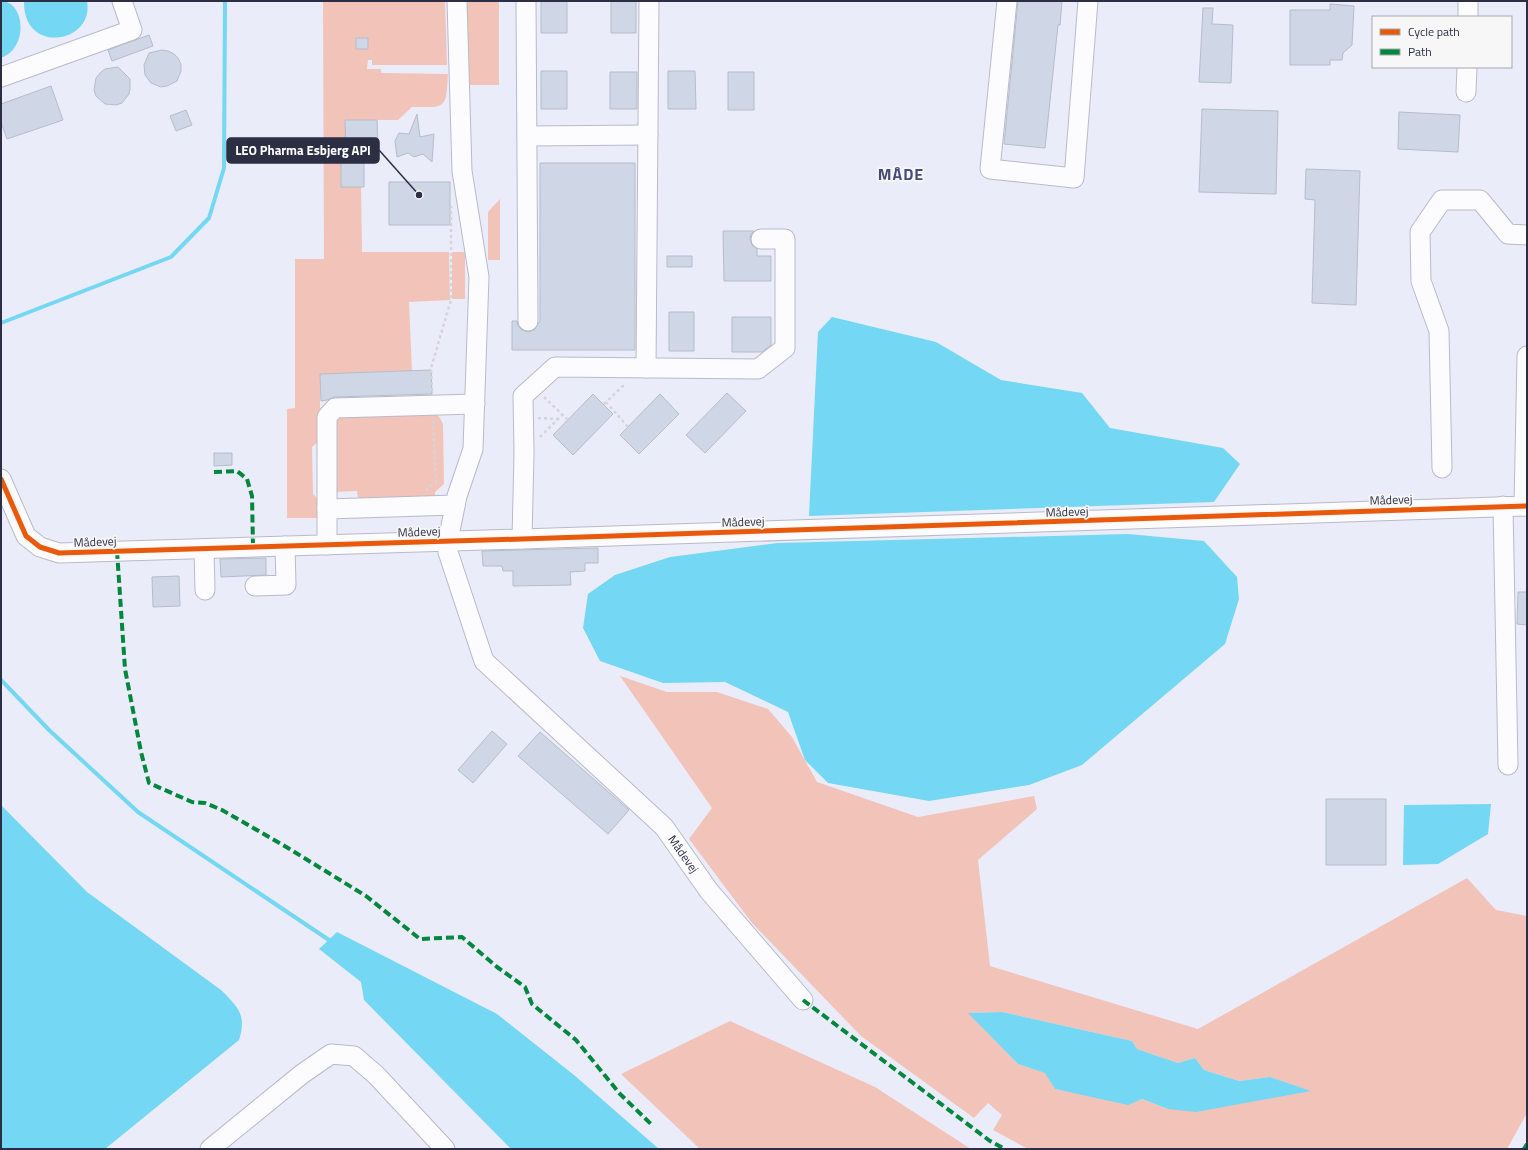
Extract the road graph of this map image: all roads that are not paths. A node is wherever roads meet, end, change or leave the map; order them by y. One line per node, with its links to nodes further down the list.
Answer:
1 (122, 1): 10 (street)
2 (457, 1): 19 (street)
3 (526, 1): 13 (street)
4 (649, 1): 12 (street)
5 (1007, 1): 6 (street)
6 (1088, 1)
7 (1468, 1): 8 (street)
8 (1468, 16)
9 (1467, 68): 11 (street)
10 (1, 77)
11 (1466, 92)
12 (648, 135): 13 (street); 18 (street)
13 (526, 136): 16 (street)
14 (1527, 235): 20 (street)
15 (761, 239): 18 (street)
16 (528, 321)
17 (1527, 356): 24 (street, Mådevej)
18 (643, 368): 26 (street)
19 (475, 404): 22 (street); 25 (street)
20 (1442, 468)
21 (1, 479): 30 (street, Mådevej)
22 (455, 504): 25 (street); 27 (street)
23 (1503, 506): 24 (street, Mådevej); 26 (street, Mådevej); 33 (street)
24 (1526, 506)
25 (327, 509): 28 (street)
26 (522, 539): 27 (street, Mådevej)
27 (448, 541): 28 (street, Mådevej); 34 (street, Mådevej)
28 (327, 545): 29 (street, Mådevej)
29 (284, 546): 30 (street, Mådevej); 31 (street)
30 (204, 549): 32 (street)
31 (255, 586)
32 (205, 590)
33 (1508, 765)
34 (803, 1000)
35 (210, 1149): 36 (street)
36 (445, 1149)

